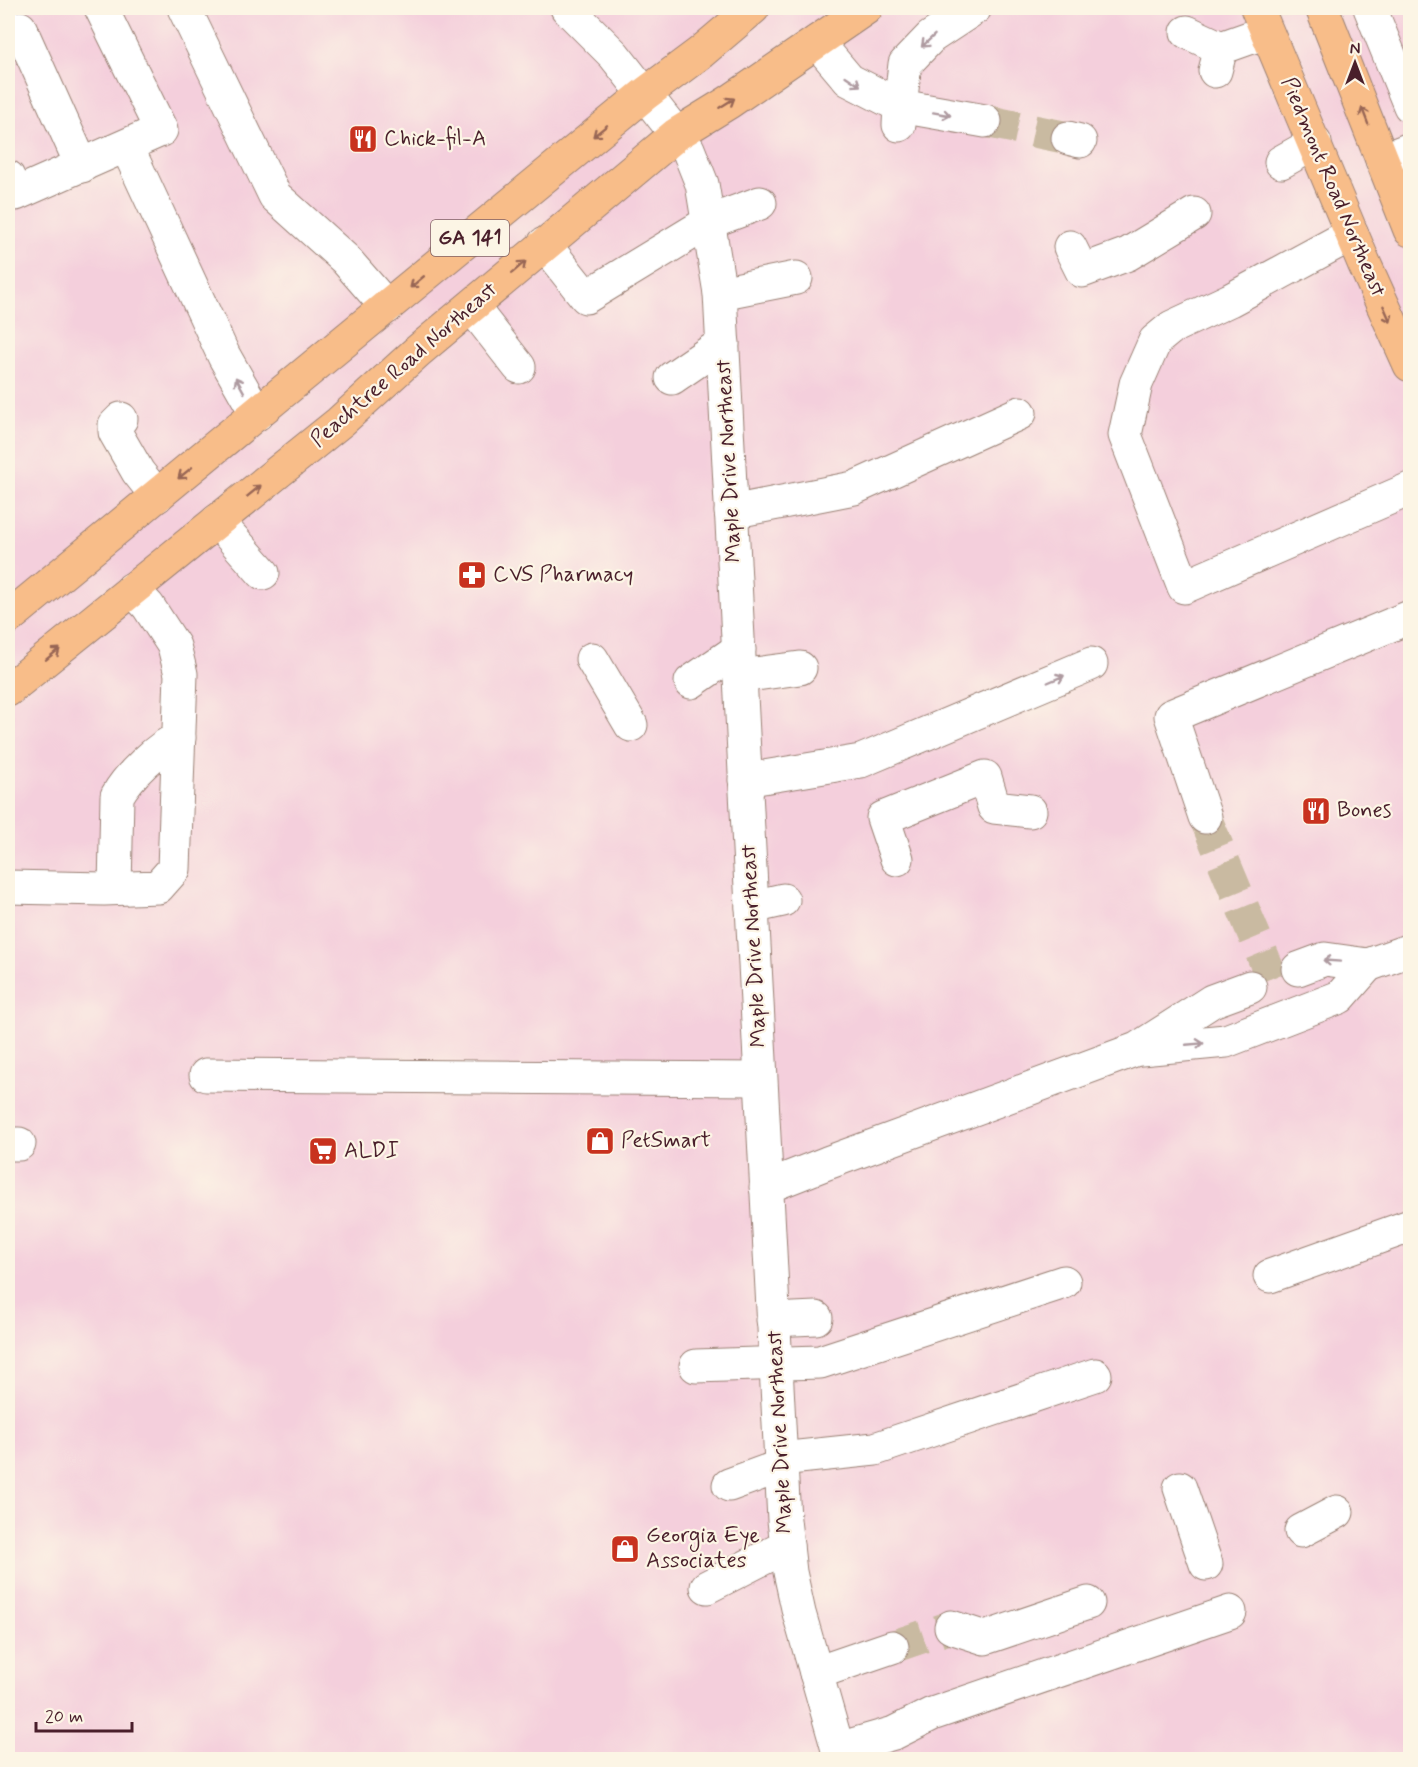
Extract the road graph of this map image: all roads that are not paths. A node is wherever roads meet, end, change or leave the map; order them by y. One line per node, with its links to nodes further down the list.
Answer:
1 (101, 8): 19 (street)
2 (184, 8): 34 (street)
3 (567, 8): 13 (street, Maple Drive Northeast)
4 (753, 8): 13 (main road, GA 141)
5 (866, 8): 12 (main road, Peachtree Road Northeast / GA 141)
6 (975, 8): 15 (street, one-way to 15)
7 (1322, 8): 20 (main road, one-way to 7)
8 (1370, 8): 14 (street)
9 (1262, 20): 11 (street); 18 (main road, Piedmont Road Northeast)
10 (20, 28): 22 (street)
11 (1187, 32)
12 (817, 42): 15 (street, one-way to 15); 17 (main road, Peachtree Road Northeast / GA 141, one-way to 12)
13 (645, 94): 17 (street, Maple Drive Northeast); 34 (main road, GA 141, one-way to 34)
14 (1410, 106)
15 (899, 116): 16 (street, one-way to 16)
16 (985, 121)
17 (677, 134): 26 (street, Maple Drive Northeast); 29 (main road, Peachtree Road Northeast / GA 141)
18 (1315, 143): 21 (street); 28 (main road, Piedmont Road Northeast)
19 (127, 147): 22 (street); 40 (street, one-way to 19)
20 (1396, 154): 27 (main road)
21 (1281, 162)
22 (82, 166): 23 (street)
23 (8, 177)
24 (760, 203): 26 (street)
25 (1194, 214): 30 (street)
26 (710, 222): 29 (street); 32 (street, Maple Drive Northeast)
27 (1410, 230)
28 (1352, 234): 36 (main road, Piedmont Road Northeast, one-way to 36); 42 (street)
29 (544, 244): 33 (main road, Peachtree Road Northeast / GA 141, one-way to 29)
30 (1070, 247)
31 (796, 278): 32 (street)
32 (720, 293): 35 (street, Maple Drive Northeast)
33 (472, 306): 37 (street); 45 (main road, Peachtree Road Northeast / GA 141, one-way to 33)
34 (387, 307): 40 (main road, GA 141)
35 (723, 344): 38 (street); 44 (street, Maple Drive Northeast)
36 (1410, 365)
37 (519, 367)
38 (672, 378)
39 (1020, 413): 44 (street)
40 (257, 414): 43 (main road, GA 141, one-way to 43)
41 (121, 418): 43 (street)
42 (1410, 489)
43 (157, 496): 49 (main road, GA 141)
44 (731, 512): 51 (street, Maple Drive Northeast)
45 (217, 521): 46 (street); 47 (main road, Peachtree Road Northeast / GA 141)
46 (263, 573)
47 (132, 589): 55 (main road, Peachtree Road Northeast / GA 141, one-way to 47); 57 (street)
48 (1410, 617): 60 (street)
49 (8, 618)
50 (592, 659): 56 (street)
51 (739, 662): 53 (street); 54 (street); 58 (street, Maple Drive Northeast)
52 (1091, 664): 58 (street, one-way to 52)
53 (800, 668)
54 (691, 682)
55 (8, 690)
56 (631, 725)
57 (178, 738): 63 (street); 63 (street)
58 (745, 780): 70 (street, Maple Drive Northeast)
59 (1030, 812): 61 (street)
60 (1205, 817)
61 (897, 859)
62 (8, 887): 63 (street)
63 (116, 888)
64 (1410, 950): 65 (street)
65 (1368, 965): 66 (street, one-way to 66); 68 (street, one-way to 65)
66 (1298, 969)
67 (1250, 987): 68 (street)
68 (1137, 1050): 71 (street)
69 (206, 1075): 70 (street)
70 (760, 1079): 71 (street, Maple Drive Northeast)
71 (766, 1187): 76 (street, Maple Drive Northeast)
72 (1410, 1226): 73 (street)
73 (1270, 1276)
74 (1064, 1282): 77 (street)
75 (816, 1318): 76 (street)
76 (773, 1320): 77 (street, Maple Drive Northeast)
77 (775, 1363): 78 (street); 80 (street, Maple Drive Northeast)
78 (696, 1366)
79 (1095, 1375): 80 (street)
80 (780, 1462): 81 (street); 85 (street, Maple Drive Northeast)
81 (729, 1485)
82 (1180, 1488): 86 (street)
83 (1337, 1512): 84 (street)
84 (1301, 1531)
85 (787, 1546): 87 (street); 92 (street, Maple Drive Northeast)
86 (1206, 1564)
87 (707, 1587)
88 (1088, 1603): 90 (street)
89 (1230, 1612): 93 (street)
90 (951, 1627)
91 (892, 1647): 92 (street)
92 (816, 1673): 93 (street, Maple Drive Northeast)
93 (840, 1754)

